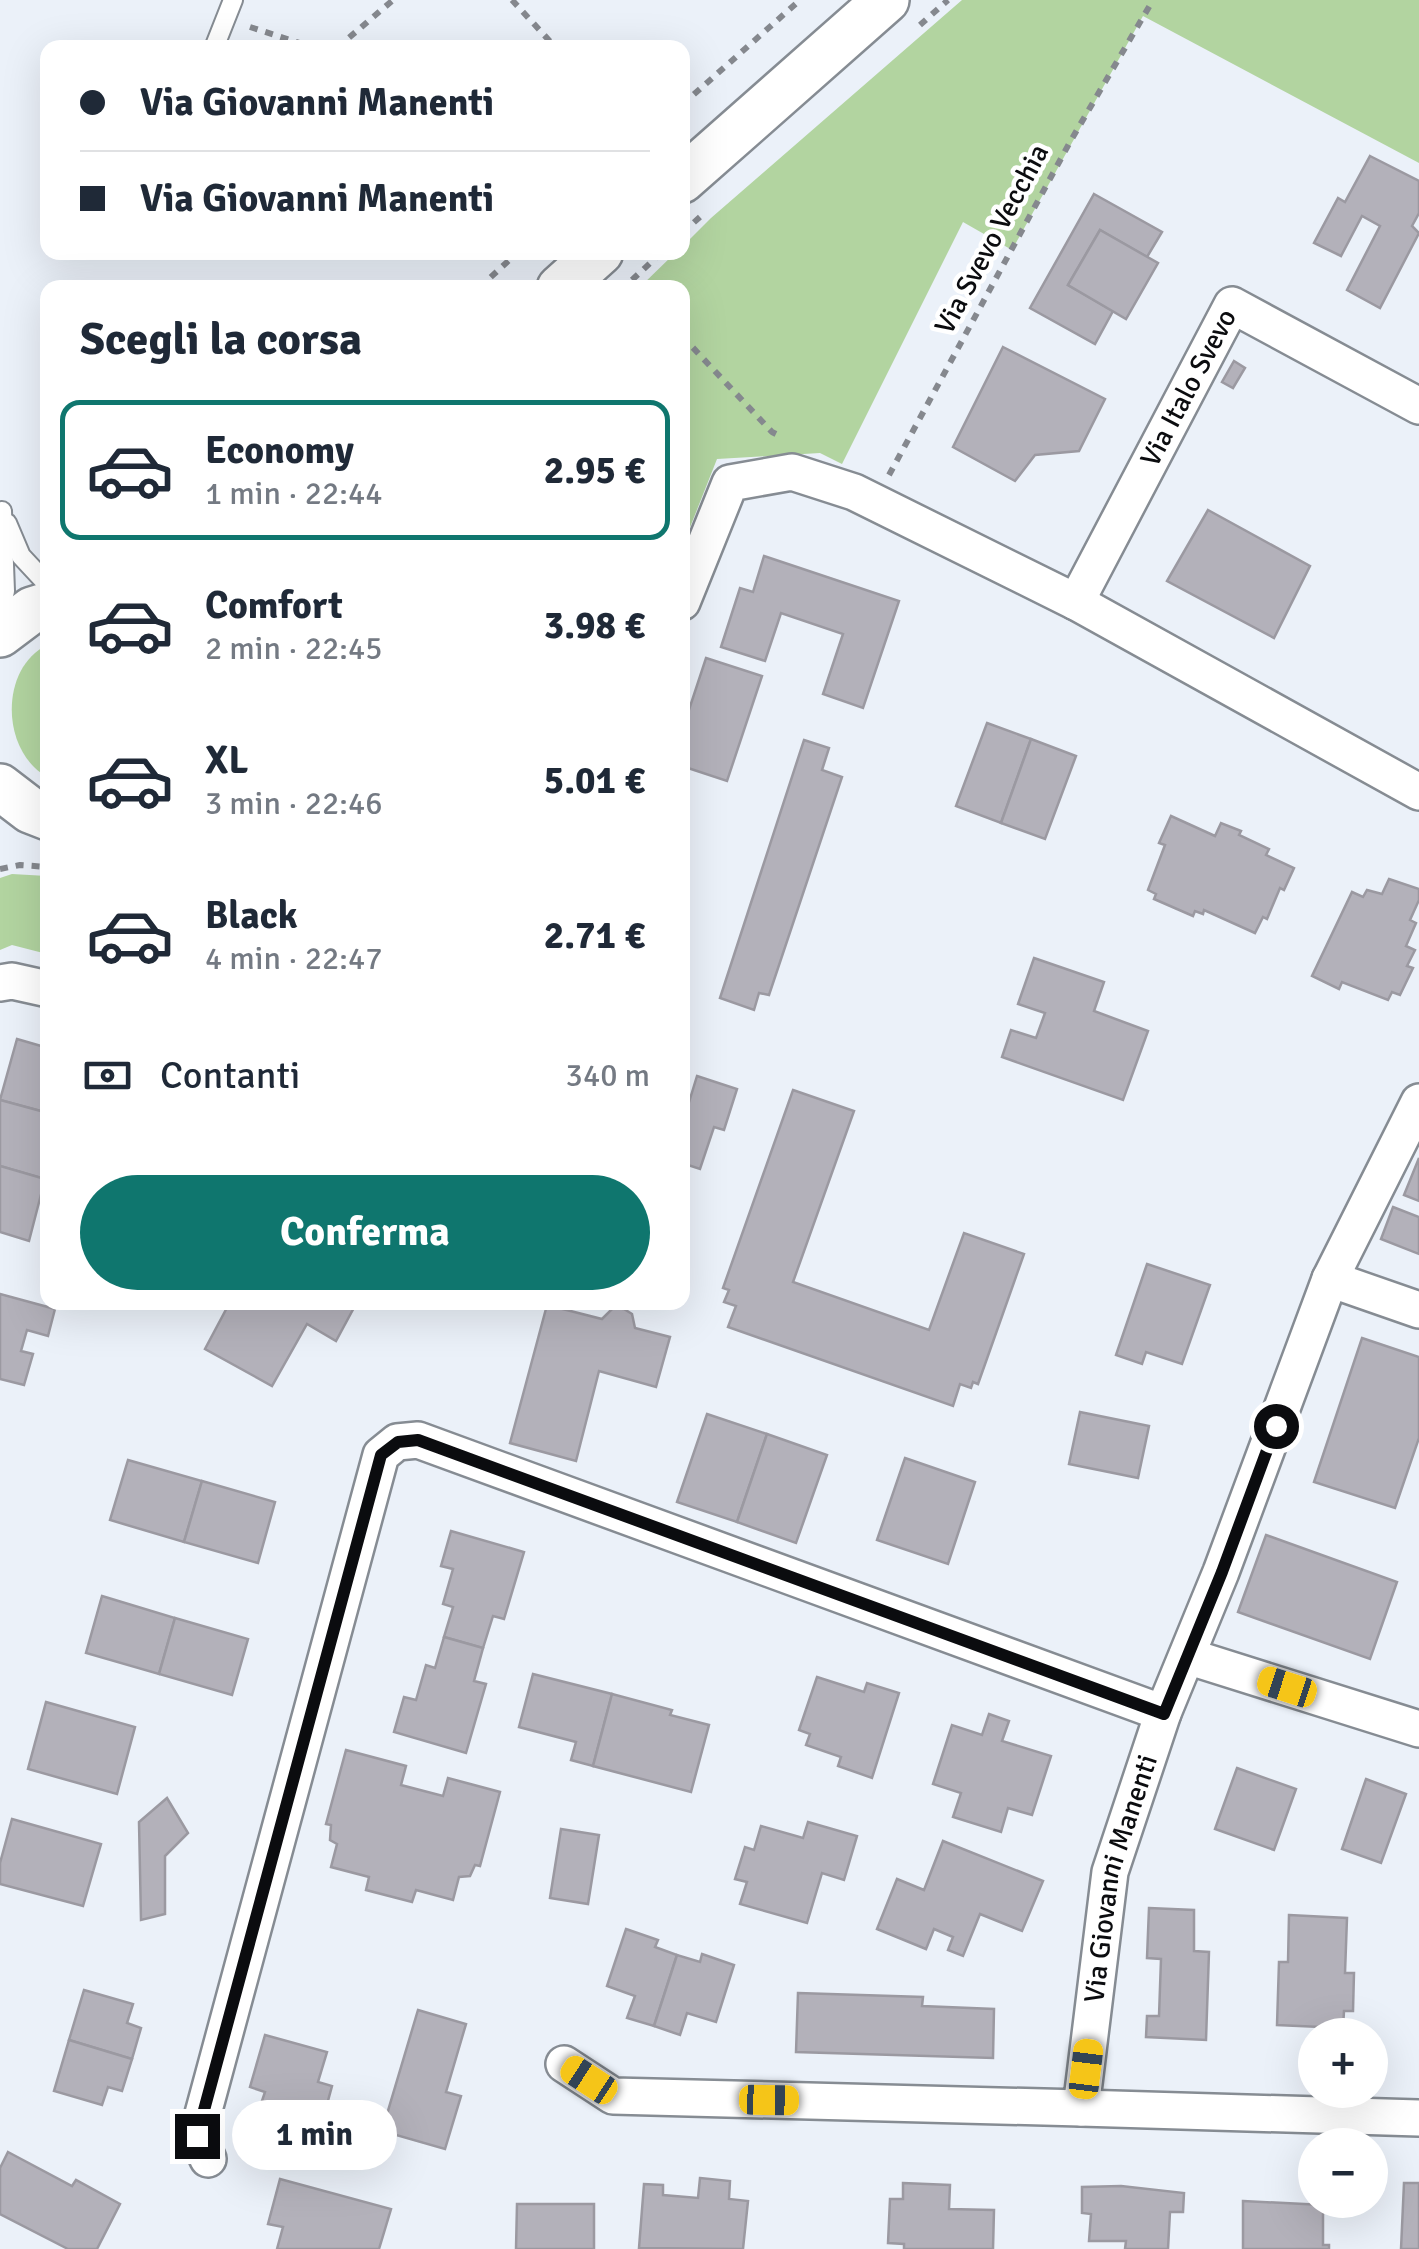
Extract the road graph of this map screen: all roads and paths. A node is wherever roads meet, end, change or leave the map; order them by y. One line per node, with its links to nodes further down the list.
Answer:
1 (233, 0): 7 (lane)
2 (393, 0): 10 (path)
3 (512, 0): 11 (path)
4 (800, 0): 12 (path)
5 (886, 0): 13 (street)
6 (1153, 0): 23 (path, Via Svevo Vecchia)
7 (225, 20): 8 (lane); 9 (path)
8 (217, 40)
9 (289, 40)
10 (347, 40)
11 (549, 40)
12 (690, 98)
13 (690, 173)
14 (510, 260): 17 (path)
15 (591, 260): 18 (street)
16 (654, 260): 19 (path)
17 (488, 280)
18 (569, 280)
19 (632, 280)
20 (690, 345): 22 (path)
21 (1419, 406): 26 (street, Via Italo Svevo)
22 (787, 440)
23 (873, 502): 25 (street); 26 (street)
24 (40, 576): 28 (lane)
25 (690, 582)
26 (1076, 602): 30 (street)
27 (40, 608): 29 (street)
28 (0, 611)
29 (0, 634)
30 (1419, 792)
31 (40, 867): 32 (path)
32 (0, 869)
33 (0, 983): 34 (street)
34 (40, 988)
35 (1419, 1102): 36 (street, Via Giovanni Manenti)
36 (1330, 1278): 37 (street); 38 (street, Via Giovanni Manenti)
37 (1419, 1310)
38 (1188, 1656): 39 (street, Via Giovanni Manenti); 40 (street)
39 (1164, 1714): 42 (street, Via Giovanni Manenti); 44 (street)
40 (1419, 1729)
41 (564, 2064): 42 (street)
42 (1081, 2108): 43 (street)
43 (1419, 2118)
44 (208, 2159)

